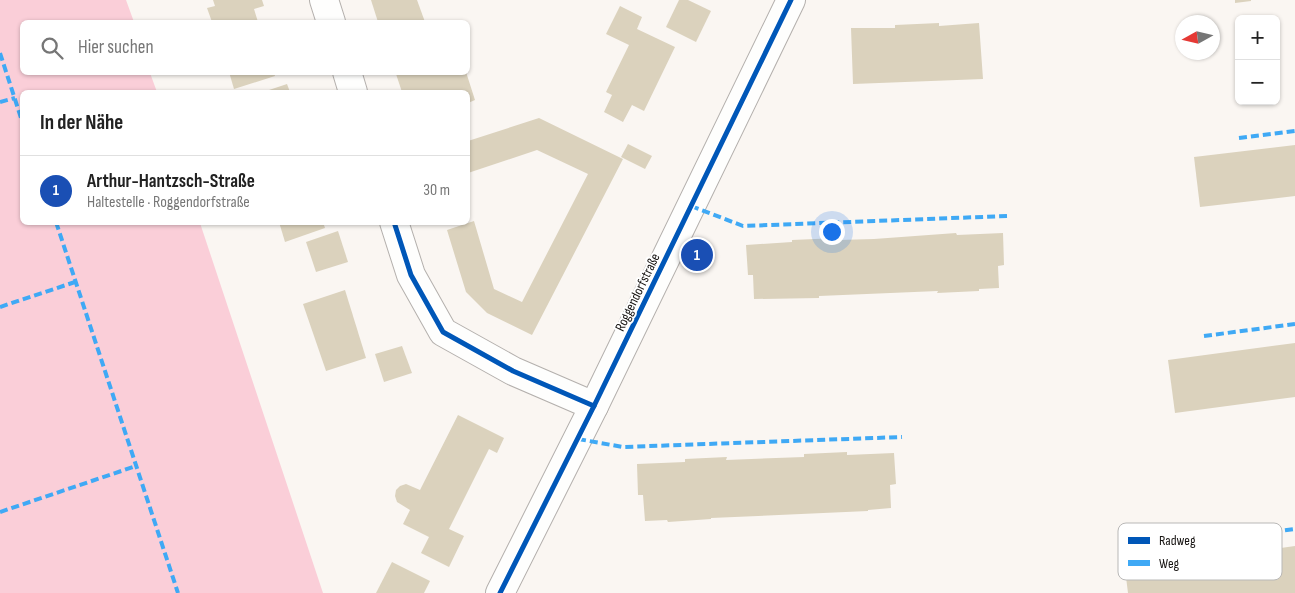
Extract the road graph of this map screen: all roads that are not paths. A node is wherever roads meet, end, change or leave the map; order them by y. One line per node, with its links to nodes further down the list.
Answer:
1 (324, 0): 3 (street)
2 (791, 0): 7 (street, Roggendorfstraße)
3 (330, 20)
4 (348, 75): 5 (street)
5 (352, 90)
6 (395, 225): 7 (street)
7 (594, 406): 8 (street, Roggendorfstraße)
8 (500, 593)

